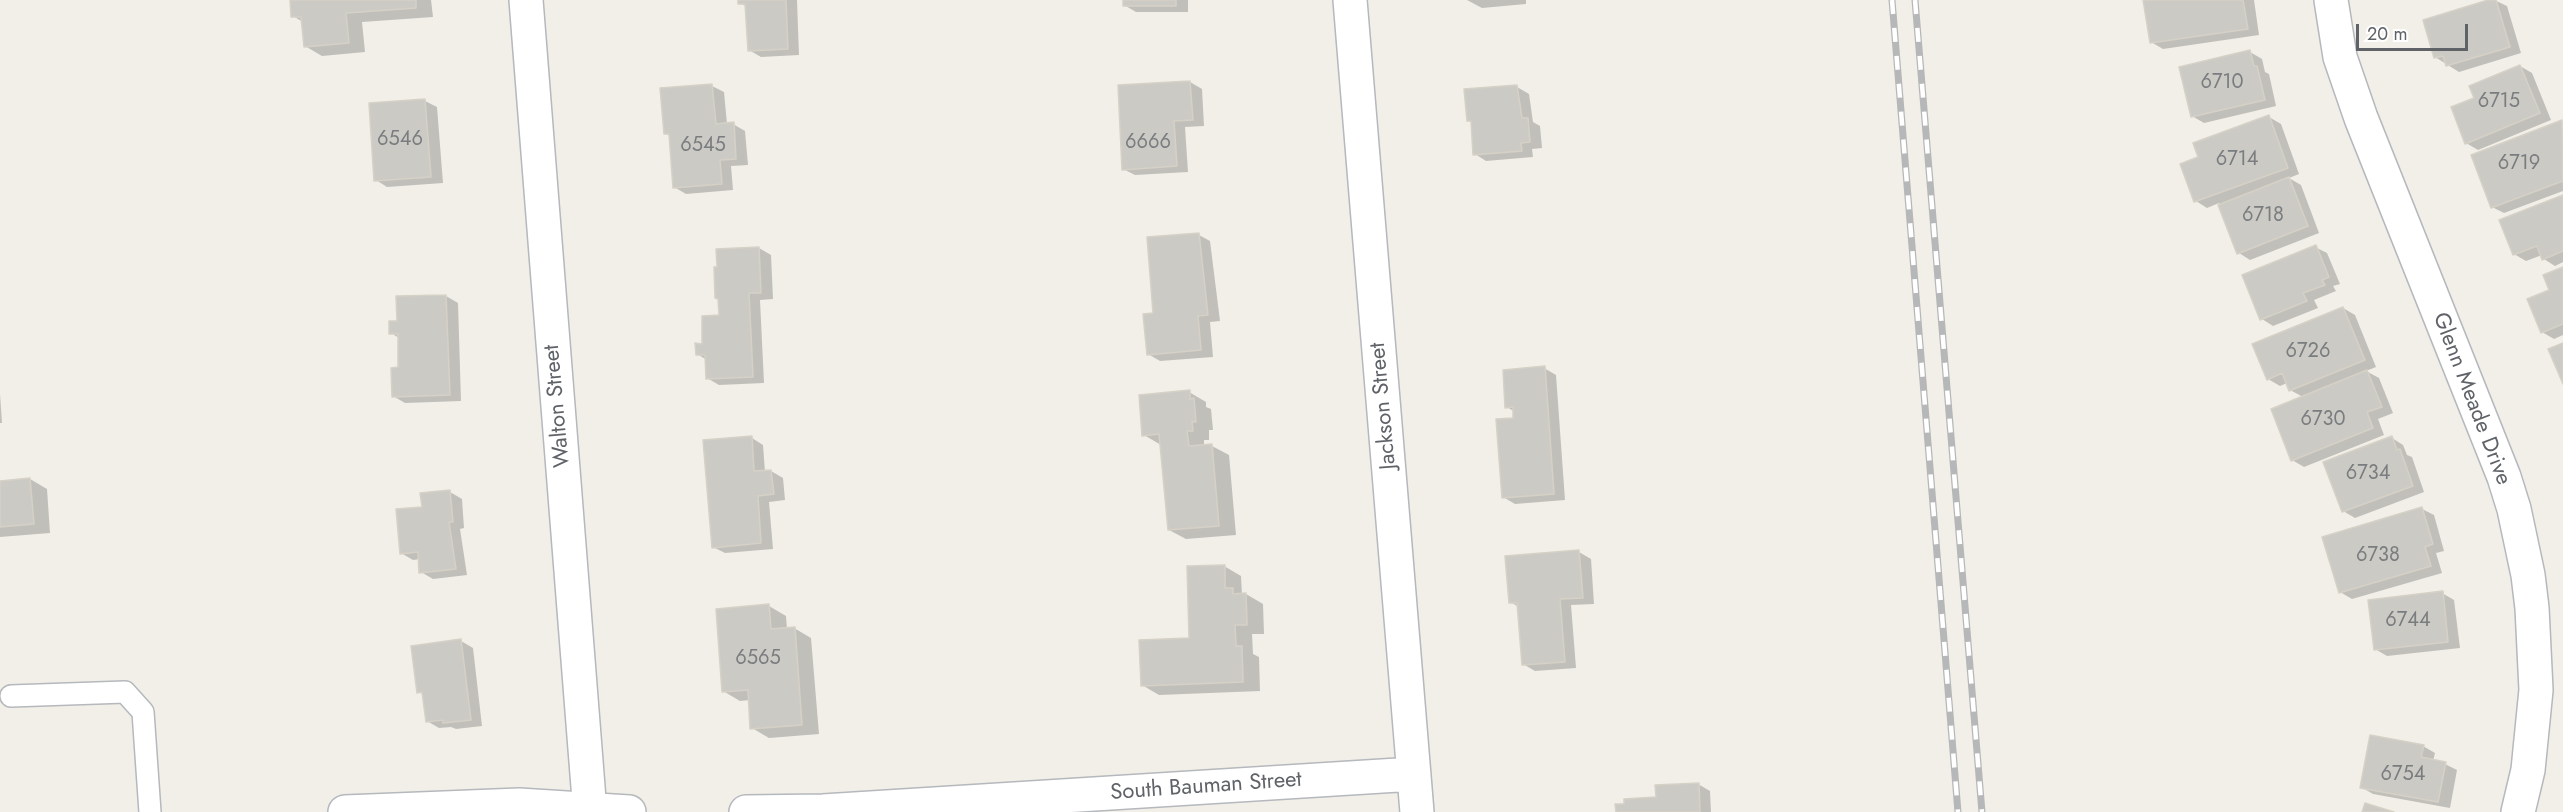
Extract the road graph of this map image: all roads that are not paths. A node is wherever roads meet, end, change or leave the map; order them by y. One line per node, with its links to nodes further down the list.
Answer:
1 (526, 0): 6 (street, Walton Street)
2 (1350, 0): 5 (street, Jackson Street)
3 (2331, 0): 12 (street, Glenn Meade Drive)
4 (11, 696): 7 (lane)
5 (1414, 774): 10 (street, South Bauman Street); 11 (street, Jackson Street)
6 (590, 811): 8 (street); 9 (street)
7 (150, 812)
8 (345, 812)
9 (629, 812)
10 (747, 812)
11 (1417, 812)
12 (2518, 812)

